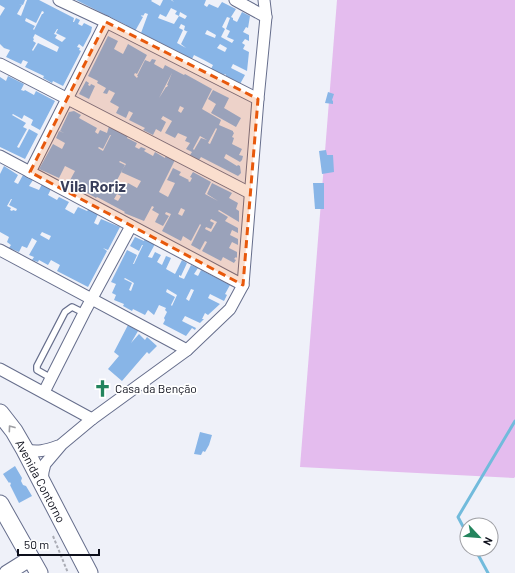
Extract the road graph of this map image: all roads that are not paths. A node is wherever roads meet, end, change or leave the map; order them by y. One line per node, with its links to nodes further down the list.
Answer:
1 (59, 0): 5 (street)
2 (235, 0): 4 (street)
3 (264, 0): 4 (street)
4 (266, 17): 8 (street)
5 (106, 22): 7 (street); 8 (street)
6 (0, 64): 7 (street)
7 (68, 99): 10 (street); 11 (street)
8 (258, 99): 11 (street)
9 (0, 156): 10 (street)
10 (30, 172): 12 (street)
11 (250, 193): 14 (street)
12 (131, 226): 14 (street); 15 (street)
13 (0, 250): 15 (street)
14 (243, 285): 17 (street)
15 (92, 299): 16 (street); 17 (street)
16 (84, 313): 19 (street); 19 (lane)
17 (187, 350): 22 (street)
18 (0, 369): 20 (street)
19 (51, 378): 20 (street)
20 (44, 392): 22 (street)
21 (0, 413): 24 (main road, Avenida Contorno, one-way to 21)
22 (92, 419): 23 (street)
23 (62, 444): 24 (street); 25 (street)
24 (25, 450): 25 (main road, Avenida Contorno)
25 (42, 484): 30 (main road, Avenida Contorno)
26 (0, 504): 27 (main road)
27 (31, 558): 28 (street); 29 (main road)
28 (6, 573)
29 (39, 573)
30 (89, 573)

